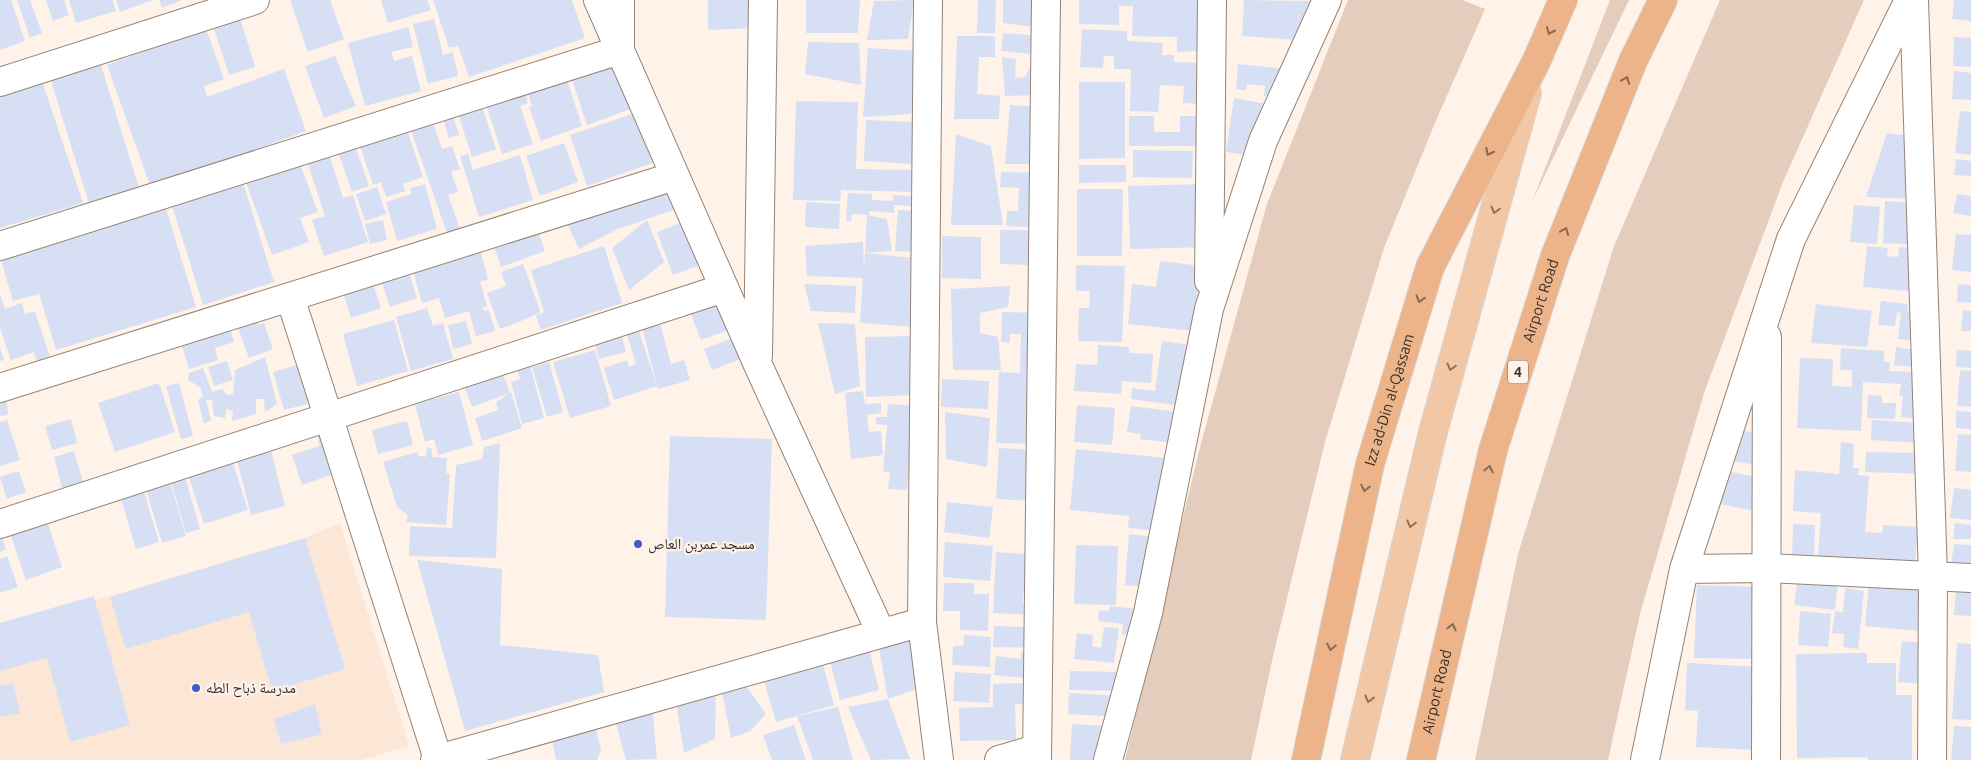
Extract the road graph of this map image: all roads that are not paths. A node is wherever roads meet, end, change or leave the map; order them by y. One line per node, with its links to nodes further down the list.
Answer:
1 (255, 0): 15 (street)
2 (598, 0): 13 (street)
3 (620, 0): 13 (street)
4 (763, 0): 22 (street)
5 (928, 0): 30 (street)
6 (1046, 0): 33 (street)
7 (1212, 0): 20 (street)
8 (1327, 0): 20 (street)
9 (1663, 0): 40 (highway, Airport Road / 4, one-way to 9)
10 (1909, 0): 21 (street)
11 (1914, 0): 28 (street)
12 (1560, 1): 14 (highway, one-way to 14)
13 (620, 50): 16 (street); 17 (street)
14 (1536, 62): 38 (highway, Izz ad-Din al-Qassam, one-way to 38); 39 (main road, one-way to 39)
15 (0, 82)
16 (675, 176): 18 (street); 19 (street)
17 (0, 246)
18 (724, 288): 22 (street); 24 (street)
19 (290, 297): 23 (street); 24 (street)
20 (1209, 308): 37 (street)
21 (1767, 310): 26 (street); 27 (street)
22 (758, 365): 31 (street)
23 (0, 388)
24 (328, 417): 25 (street); 34 (street)
25 (0, 524)
26 (1767, 568): 27 (street); 28 (street); 42 (street)
27 (1684, 569): 41 (street)
28 (1933, 576): 29 (street); 43 (street)
29 (1971, 578)
30 (922, 622): 31 (street); 35 (street)
31 (881, 633): 32 (street)
32 (479, 754): 34 (street)
33 (1036, 755): 36 (street)
34 (436, 760)
35 (939, 760)
36 (999, 760)
37 (1108, 760)
38 (1306, 760)
39 (1355, 760)
40 (1421, 760)
41 (1645, 760)
42 (1766, 760)
43 (1932, 760)

